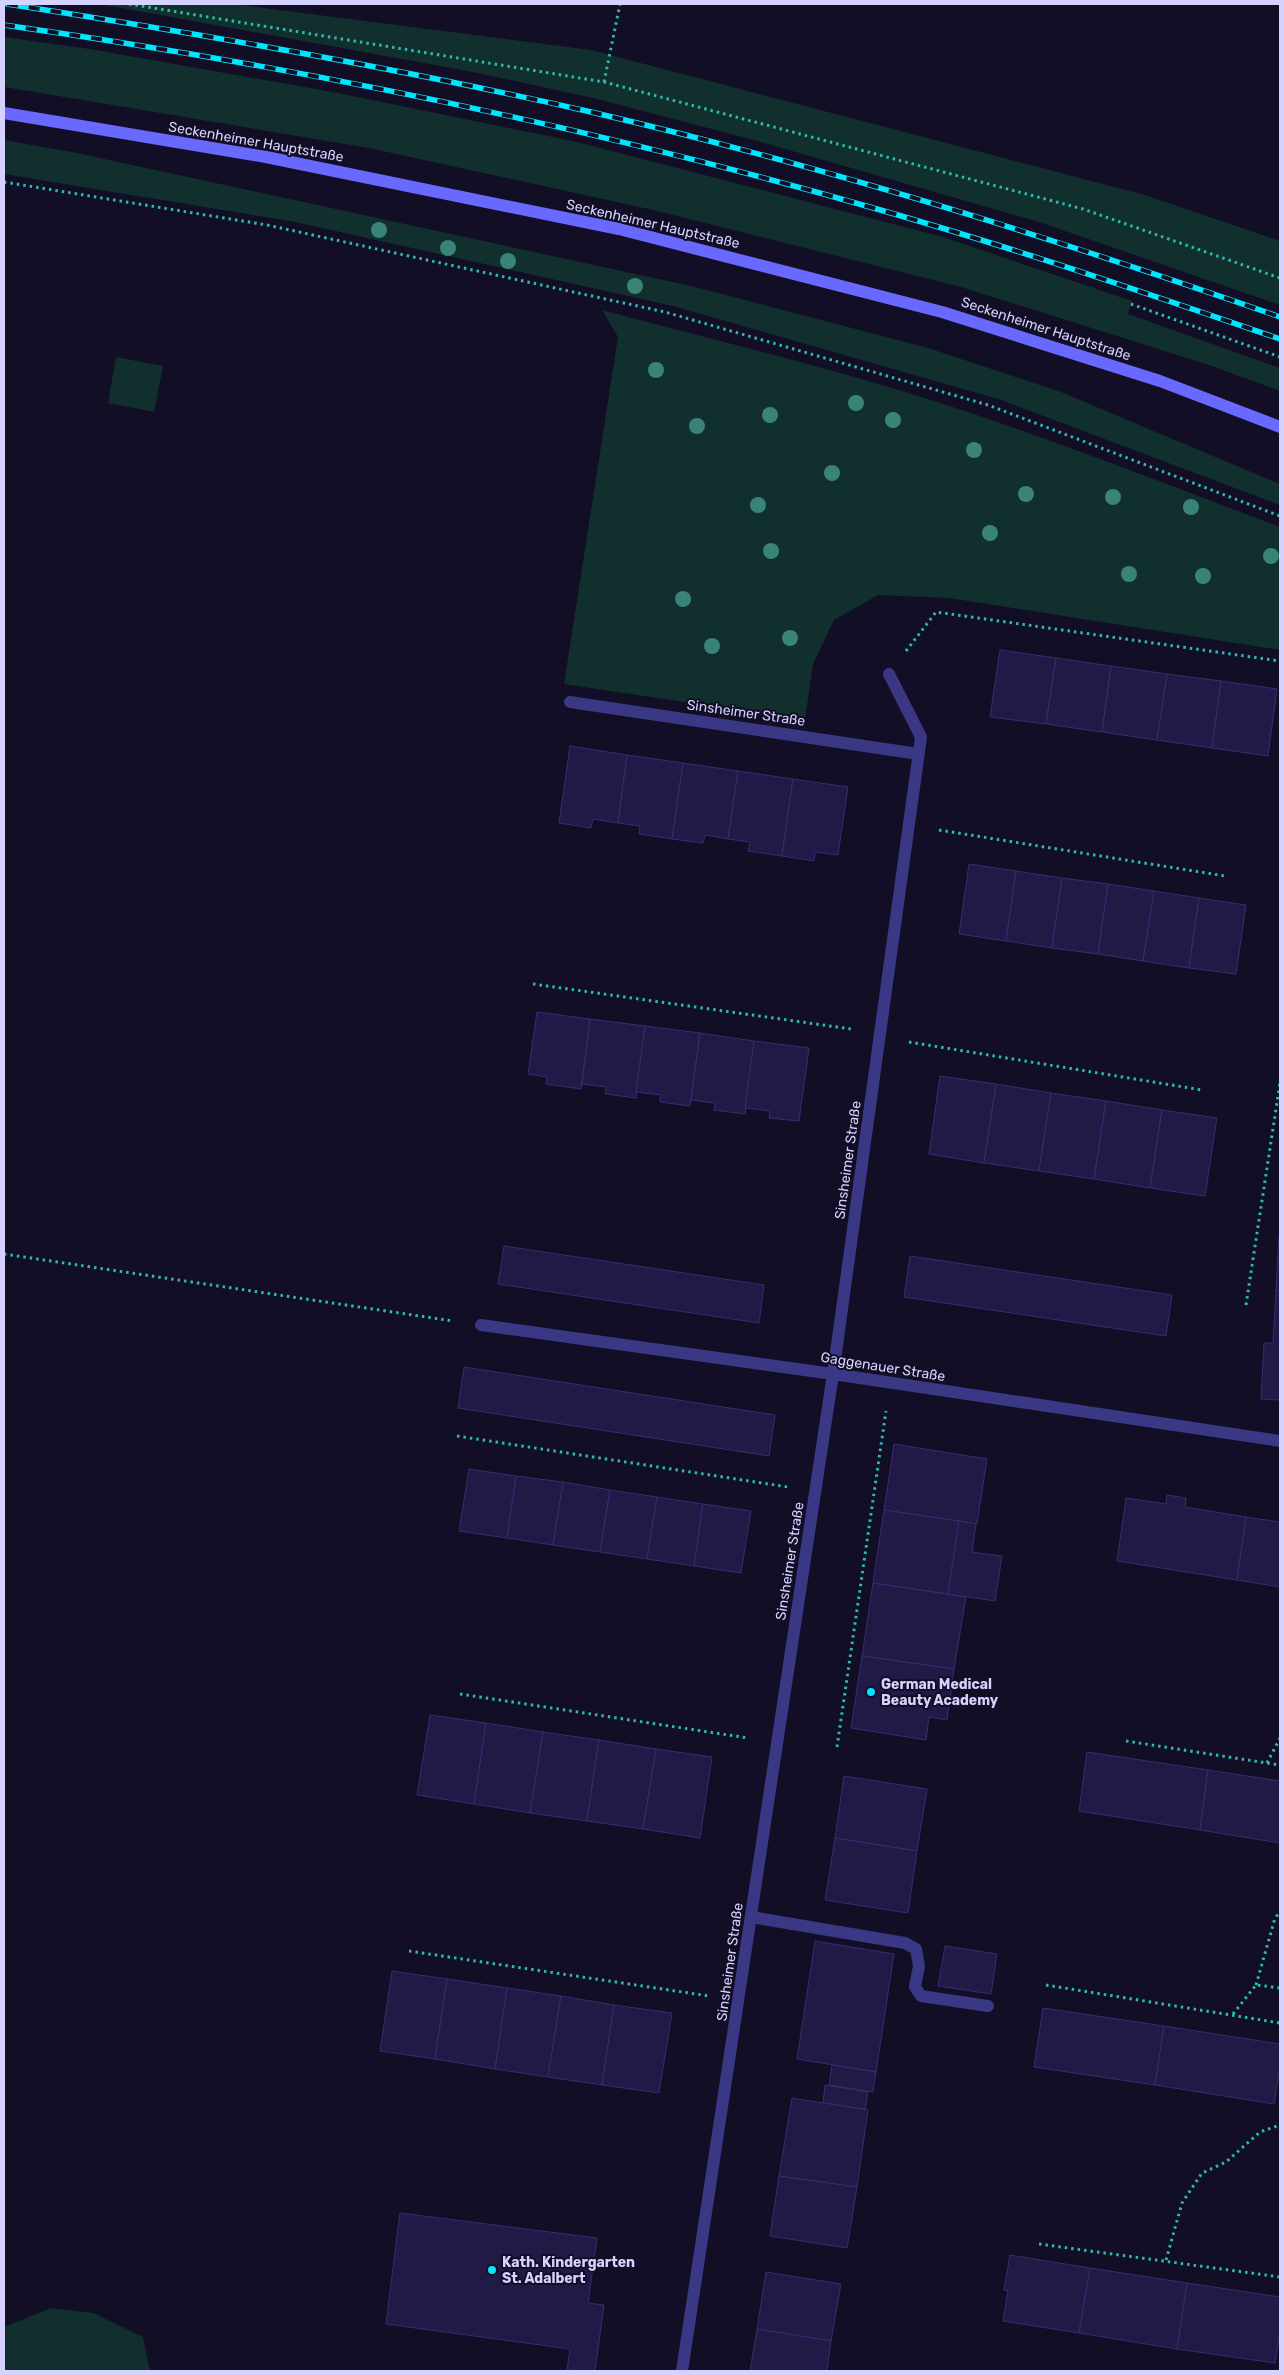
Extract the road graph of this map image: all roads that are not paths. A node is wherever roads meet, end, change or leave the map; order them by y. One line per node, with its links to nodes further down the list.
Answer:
1 (4, 113): 2 (main road, Seckenheimer Hauptstraße)
2 (1280, 427)
3 (889, 674): 5 (street, Sinsheimer Straße)
4 (570, 702): 5 (street, Sinsheimer Straße)
5 (918, 754): 7 (street, Sinsheimer Straße)
6 (481, 1326): 7 (street, Gaggenauer Straße)
7 (833, 1374): 8 (street, Gaggenauer Straße); 9 (street, Sinsheimer Straße)
8 (1280, 1441)
9 (751, 1917): 10 (street); 11 (street, Sinsheimer Straße)
10 (988, 2006)
11 (682, 2371)

